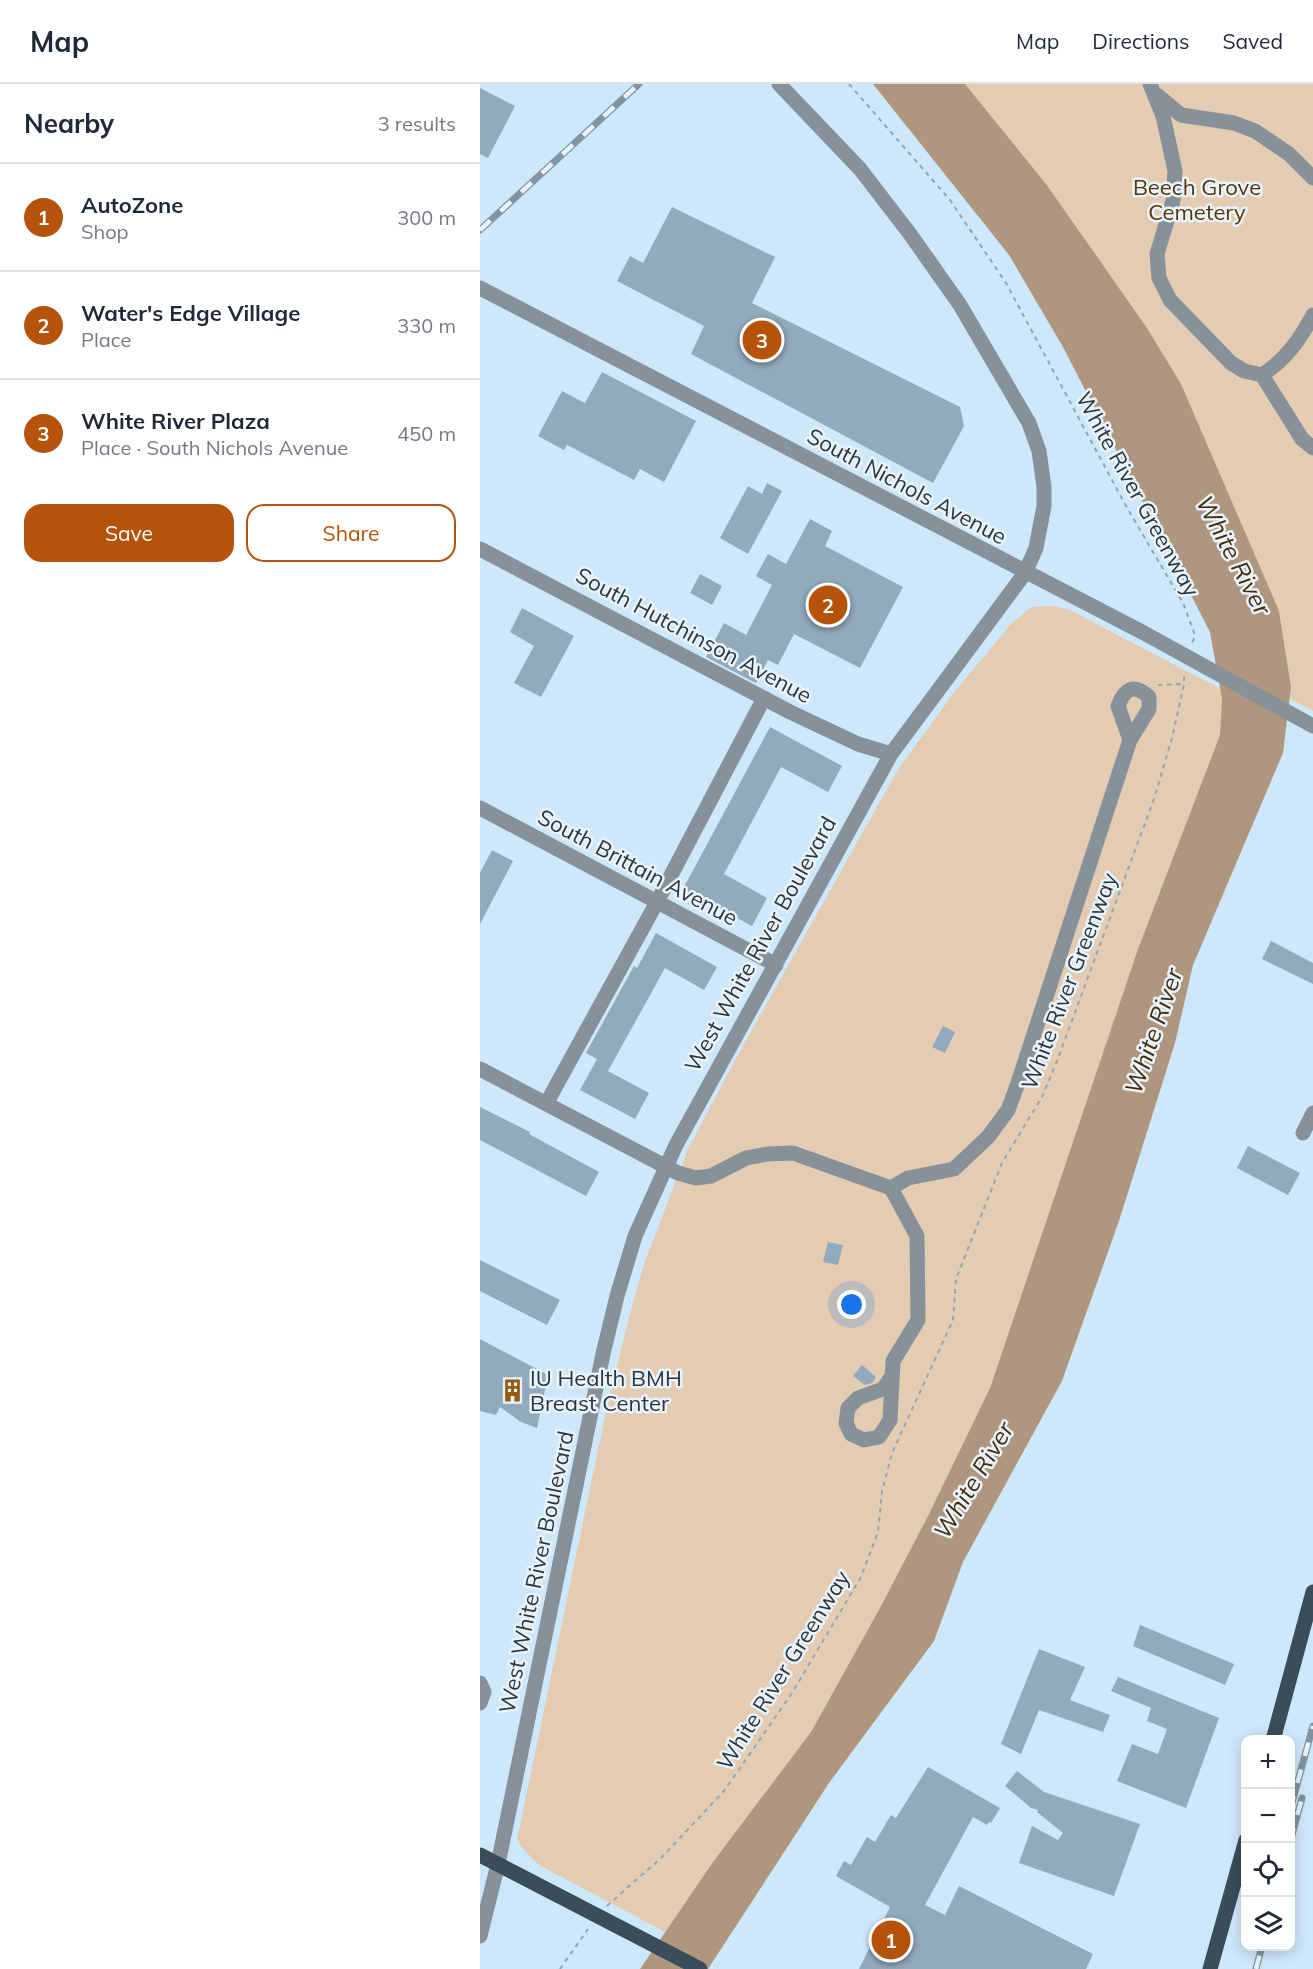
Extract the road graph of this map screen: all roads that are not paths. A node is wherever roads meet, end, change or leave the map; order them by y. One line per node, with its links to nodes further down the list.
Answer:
1 (779, 84): 9 (street, West White River Boulevard)
2 (1150, 86): 3 (street); 6 (street)
3 (1313, 178)
4 (480, 288): 9 (street, South Nichols Avenue)
5 (1313, 315): 6 (street)
6 (1262, 375): 7 (street)
7 (1313, 448)
8 (480, 549): 10 (street, South Hutchinson Avenue)
9 (1025, 573): 11 (street, South Nichols Avenue); 13 (street, West White River Boulevard)
10 (764, 698): 13 (street, South Hutchinson Avenue); 15 (street)
11 (1313, 726)
12 (1130, 740): 12 (street); 22 (street)
13 (891, 754): 16 (street, West White River Boulevard)
14 (480, 808): 15 (street, South Brittain Avenue)
15 (657, 902): 16 (street, South Brittain Avenue); 18 (street)
16 (776, 965): 21 (street, West White River Boulevard)
17 (480, 1069): 18 (street)
18 (546, 1104): 21 (street)
19 (1313, 1113): 20 (street)
20 (1303, 1133)
21 (665, 1167): 22 (street); 30 (street, West White River Boulevard)
22 (891, 1188): 23 (street)
23 (892, 1376)
24 (1313, 1592): 27 (main road)
25 (480, 1683): 26 (street)
26 (480, 1703)
27 (1274, 1735)
28 (1244, 1843): 33 (main road)
29 (480, 1855): 30 (main road)
30 (498, 1864): 31 (street, West White River Boulevard); 32 (main road)
31 (480, 1936)
32 (700, 1969)
33 (1210, 1969)

